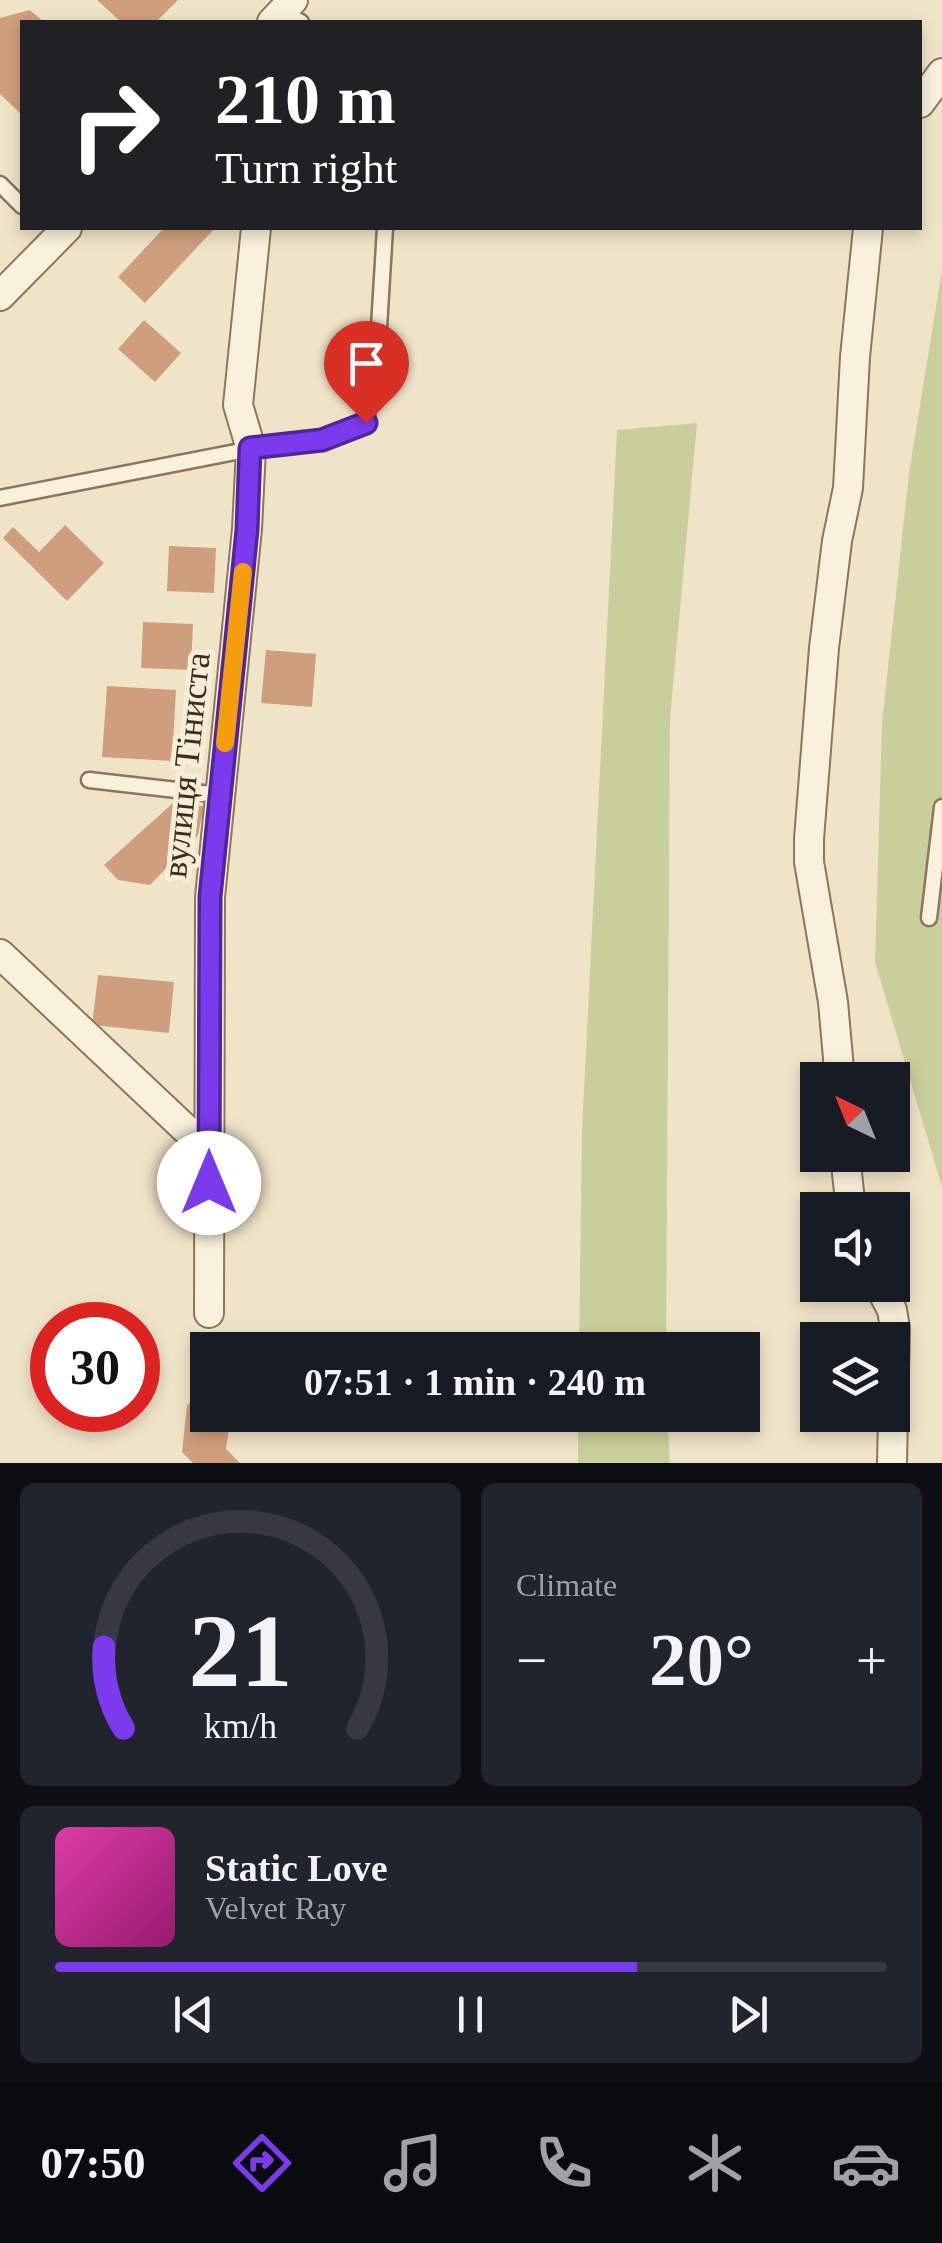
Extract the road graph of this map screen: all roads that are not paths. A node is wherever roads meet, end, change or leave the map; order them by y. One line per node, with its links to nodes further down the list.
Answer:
1 (942, 72): 2 (street)
2 (922, 100)
3 (0, 184): 4 (lane)
4 (20, 204)
5 (256, 230): 10 (street, вулиця Тіниста)
6 (385, 230): 10 (lane)
7 (868, 230): 17 (street)
8 (56, 231): 9 (street)
9 (5, 282)
10 (250, 448): 11 (lane); 13 (street, вулиця Тіниста)
11 (0, 498)
12 (89, 780): 13 (lane)
13 (220, 795): 18 (street, вулиця Тіниста)
14 (942, 807): 15 (lane)
15 (930, 918)
16 (0, 954): 18 (street)
17 (838, 1062)
18 (209, 1151): 20 (street, вулиця Тіниста)
19 (888, 1302): 21 (street)
20 (209, 1312)
21 (892, 1463)

